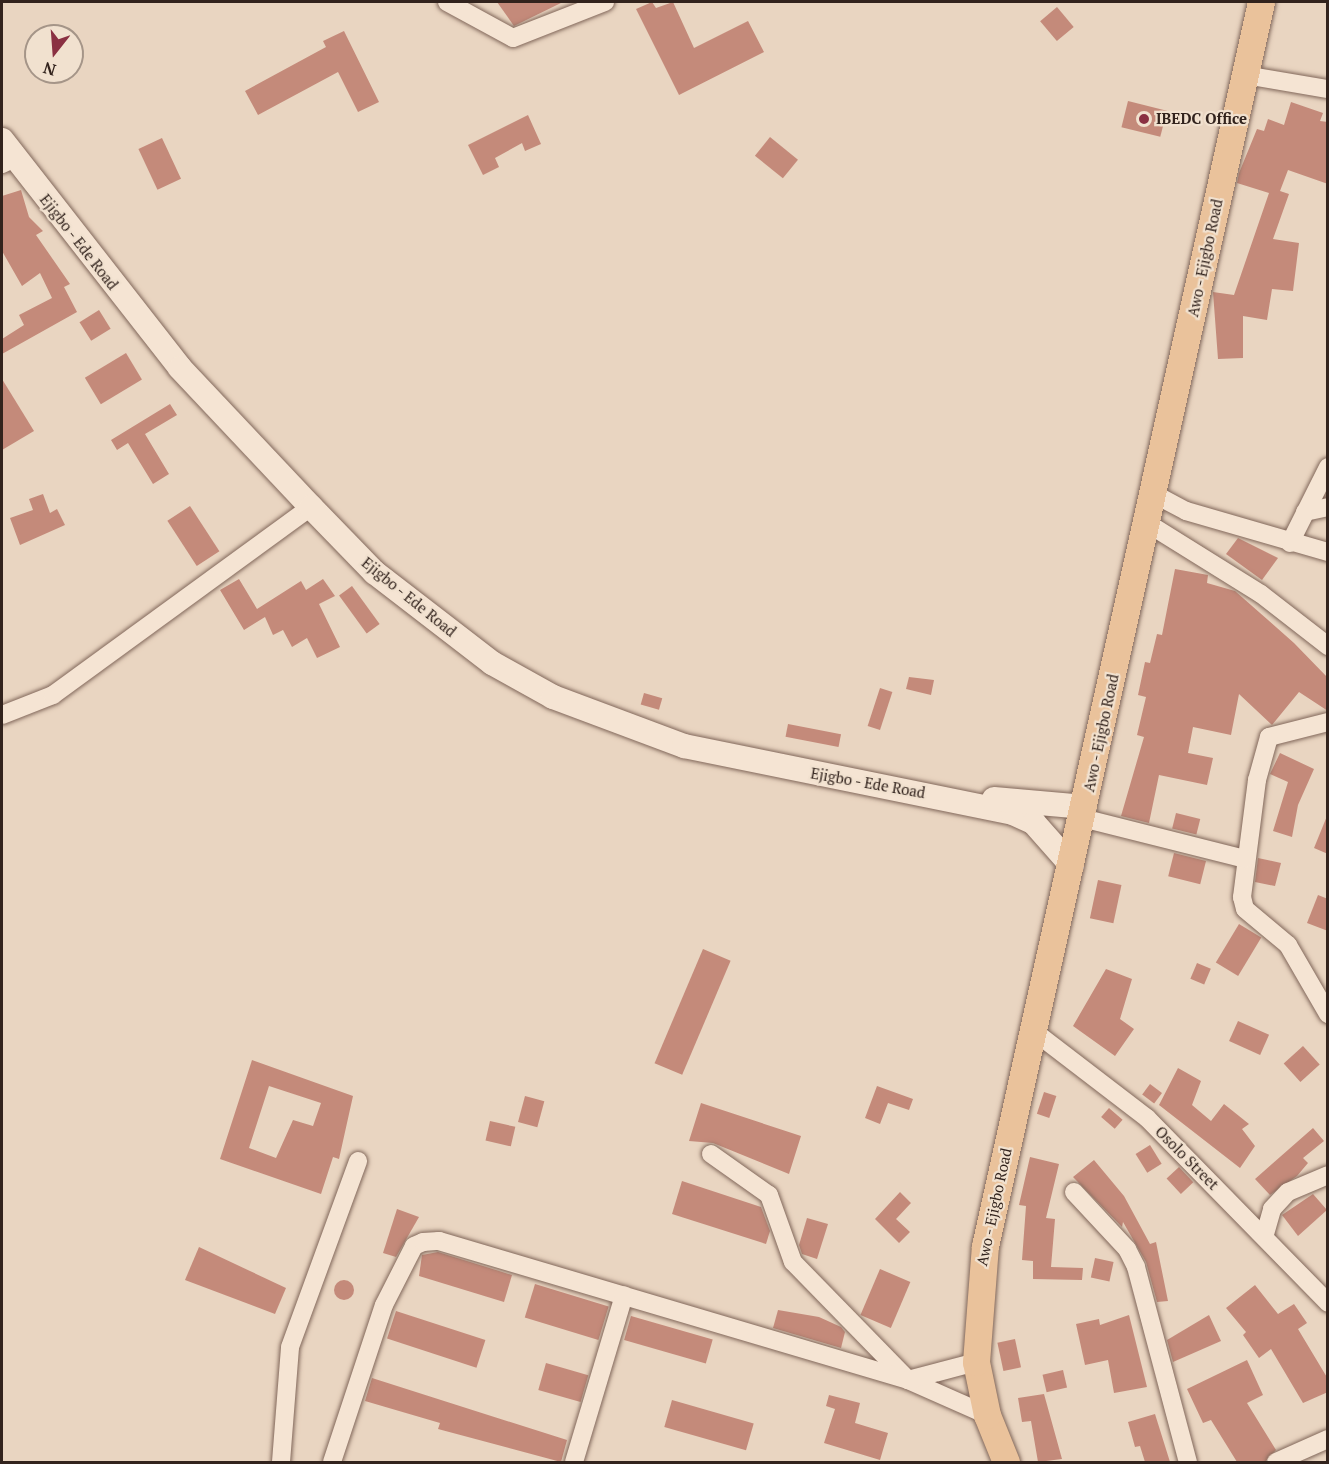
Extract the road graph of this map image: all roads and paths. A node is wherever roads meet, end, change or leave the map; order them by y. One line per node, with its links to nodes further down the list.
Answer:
1 (447, 2): 2 (street)
2 (605, 2)
3 (1262, 2): 4 (main road, Awo - Ejigbo Road)
4 (1245, 75): 5 (street); 8 (main road, Awo - Ejigbo Road)
5 (1327, 89)
6 (6, 154): 9 (main road, Ejigbo - Ede Road)
7 (1328, 467): 11 (street)
8 (1154, 494): 12 (main road, Awo - Ejigbo Road); 13 (street)
9 (311, 507): 16 (street); 18 (main road, Ejigbo - Ede Road)
10 (1328, 507): 11 (street)
11 (1305, 512): 13 (street)
12 (1148, 523): 15 (street); 19 (main road, Awo - Ejigbo Road)
13 (1290, 543): 14 (street)
14 (1328, 552)
15 (1328, 646)
16 (2, 715)
17 (1328, 722): 20 (street)
18 (941, 797): 19 (main road, Ejigbo - Ede Road); 21 (main road, Ejigbo - Ede Road)
19 (1084, 813): 20 (street); 21 (main road, Awo - Ejigbo Road)
20 (1245, 859): 22 (street)
21 (1072, 866): 23 (main road, Awo - Ejigbo Road)
22 (1328, 1014)
23 (1031, 1029): 28 (street, Osolo Street); 31 (main road, Awo - Ejigbo Road)
24 (711, 1154): 32 (street)
25 (358, 1161): 35 (street)
26 (1328, 1175): 28 (street)
27 (1074, 1192): 39 (street)
28 (1265, 1234): 30 (street, Osolo Street)
29 (624, 1295): 32 (street); 36 (street); 37 (street)
30 (1328, 1303)
31 (976, 1362): 32 (street); 33 (main road, Awo - Ejigbo Road)
32 (908, 1380): 33 (street)
33 (987, 1415): 38 (main road, Awo - Ejigbo Road)
34 (1328, 1439): 40 (street)
35 (280, 1462)
36 (332, 1462)
37 (574, 1462)
38 (1006, 1462)
39 (1188, 1462)
40 (1276, 1462)

